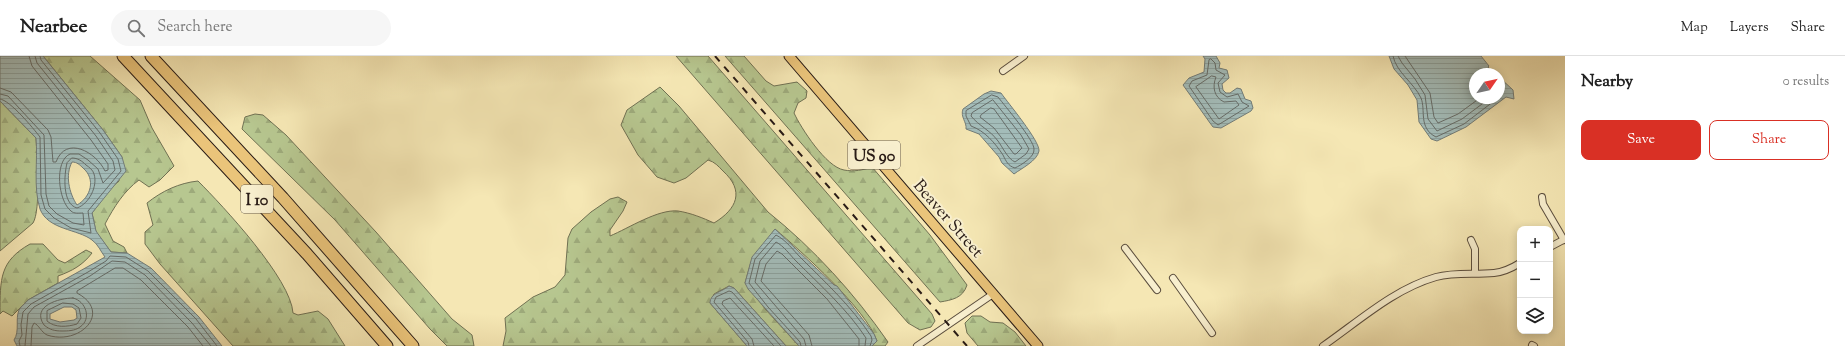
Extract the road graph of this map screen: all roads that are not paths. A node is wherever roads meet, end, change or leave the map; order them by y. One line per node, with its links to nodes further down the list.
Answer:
1 (123, 56): 17 (highway, I 10)
2 (151, 56): 18 (highway, I 10)
3 (789, 56): 15 (main road, Beaver Street / US 90)
4 (1024, 56): 5 (street)
5 (1003, 71)
6 (1542, 197): 7 (street)
7 (1564, 239): 9 (street)
8 (1471, 240): 12 (street)
9 (1553, 245)
10 (1125, 248): 14 (street)
11 (1517, 265): 12 (street)
12 (1475, 273): 21 (street)
13 (1173, 278): 16 (street)
14 (1157, 290)
15 (993, 294): 19 (street); 20 (main road, Beaver Street / US 90)
16 (1212, 333)
17 (387, 346)
18 (413, 346)
19 (917, 346)
20 (1038, 346)
21 (1324, 346)

